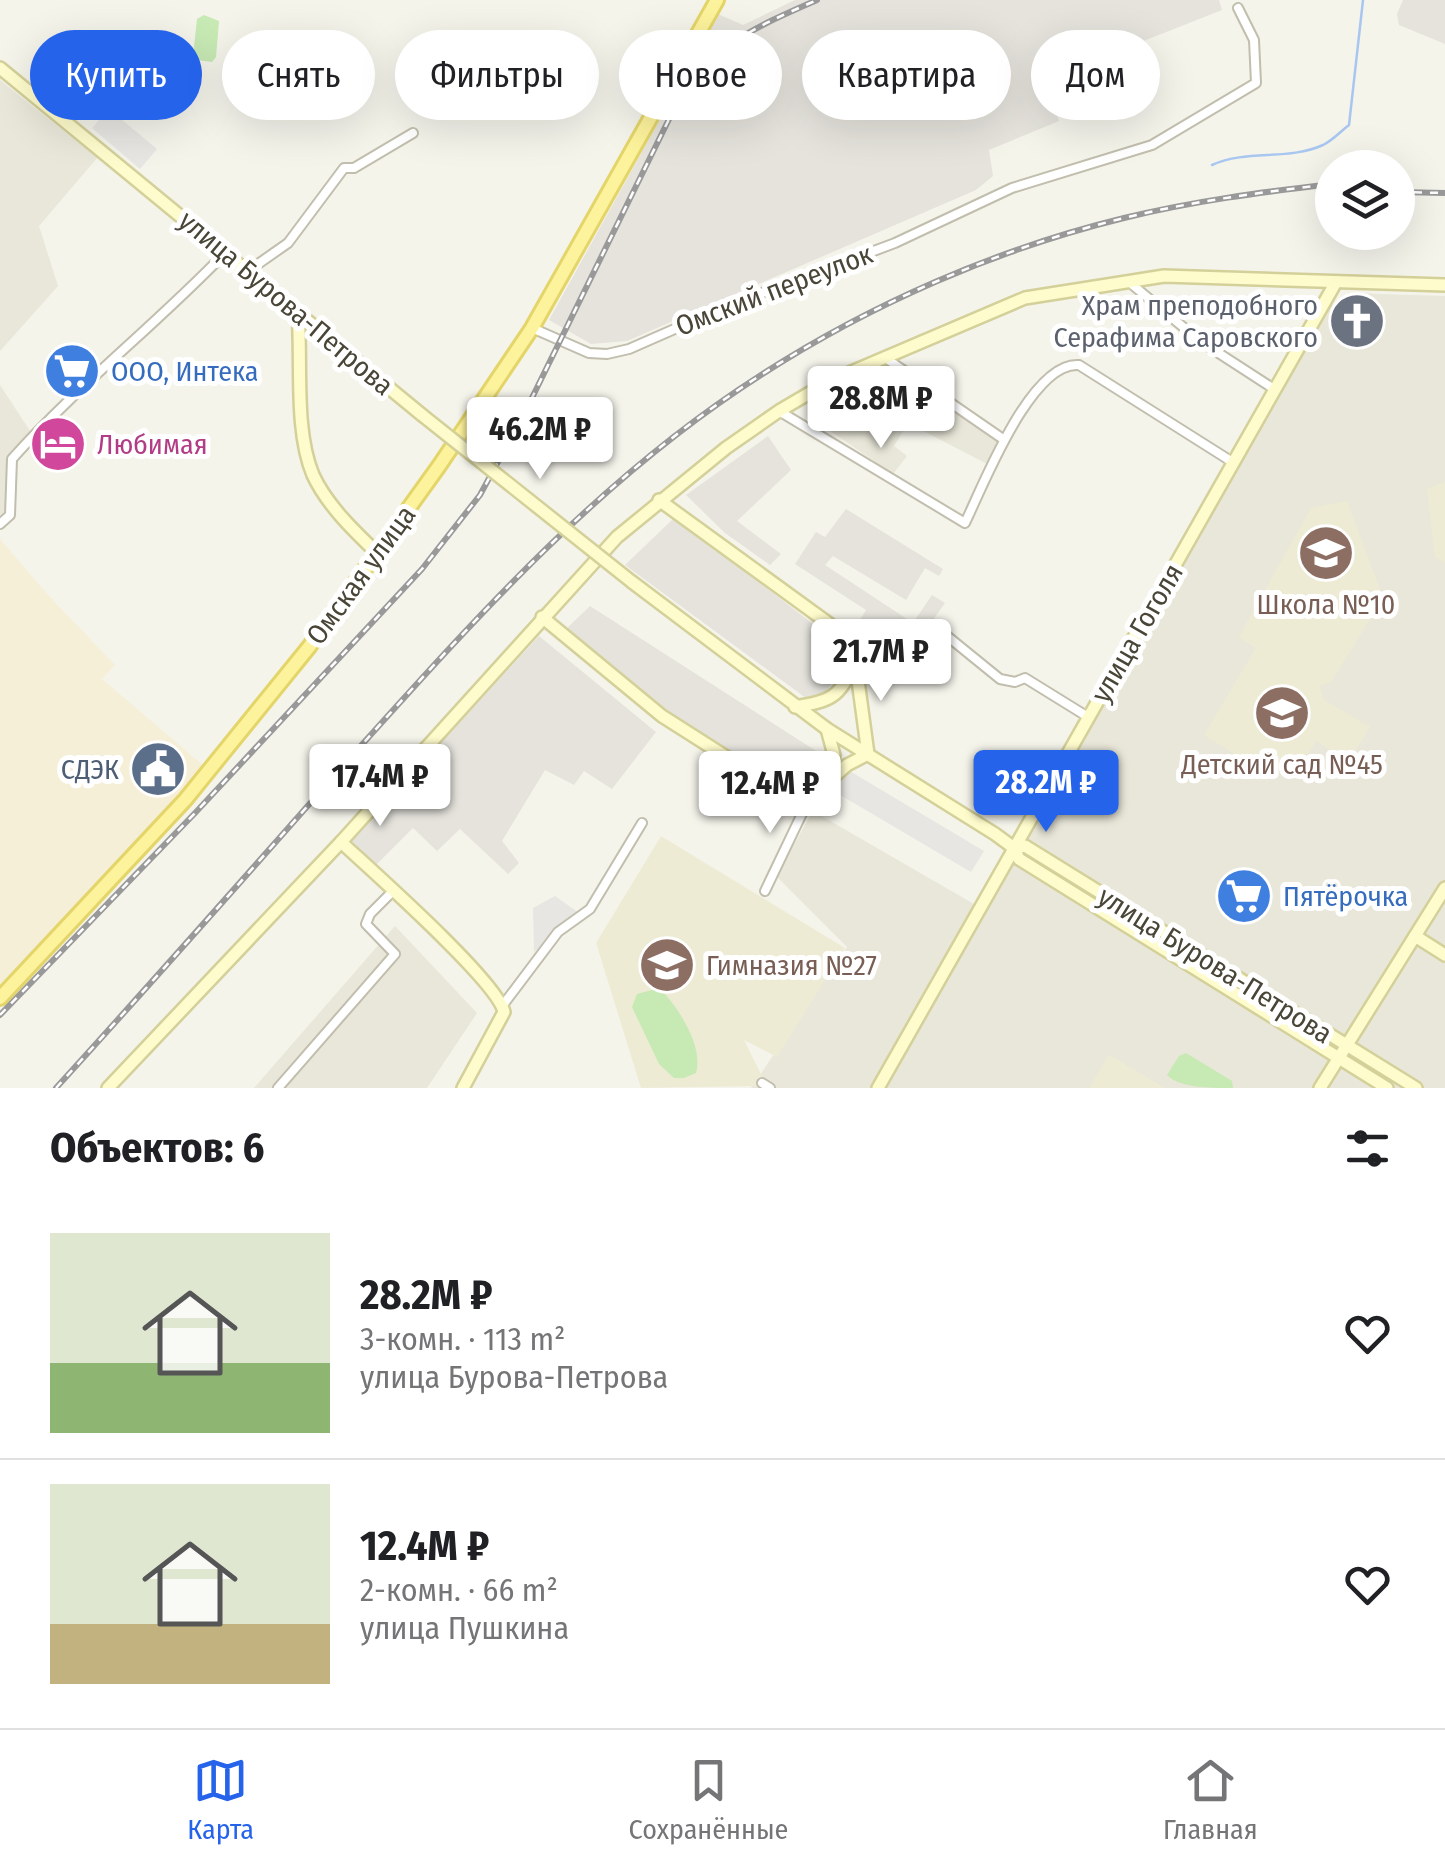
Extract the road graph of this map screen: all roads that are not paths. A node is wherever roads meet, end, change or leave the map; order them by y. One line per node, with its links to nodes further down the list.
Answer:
1 (717, 0): 11 (main road, Омская улица)
2 (1238, 8): 11 (street, Омский переулок)
3 (0, 68): 5 (main road, улица Бурова-Петрова)
4 (413, 133): 6 (street)
5 (226, 252): 6 (main road, улица Бурова-Петрова); 20 (street)
6 (248, 271): 10 (main road, улица Бурова-Петрова)
7 (1126, 280): 8 (main road); 14 (main road); 15 (street)
8 (1336, 282): 9 (main road); 15 (main road, улица Гоголя)
9 (1445, 285)
10 (298, 313): 12 (main road, улица Бурова-Петрова); 13 (main road)
11 (532, 328): 21 (main road, Омская улица)
12 (323, 333): 13 (main road); 25 (main road, улица Бурова-Петрова, bridge)
13 (301, 356): 21 (main road)
14 (884, 357): 16 (main road); 17 (street)
15 (1274, 389): 18 (main road, улица Гоголя)
16 (779, 411): 17 (street); 19 (main road)
17 (1003, 439): 18 (street)
18 (1234, 463): 26 (main road, улица Гоголя)
19 (659, 500): 22 (main road); 24 (main road)
20 (0, 524)
21 (376, 553): 39 (main road, Омская улица)
22 (542, 618): 30 (main road); 32 (main road)
23 (936, 627): 26 (street)
24 (854, 660): 25 (main road); 28 (main road)
25 (795, 706): 27 (main road, улица Бурова-Петрова)
26 (1088, 717): 33 (main road, улица Гоголя)
27 (827, 729): 28 (main road, улица Бурова-Петрова); 29 (main road)
28 (868, 754): 29 (main road); 33 (main road, улица Бурова-Петрова)
29 (829, 778): 30 (main road)
30 (809, 798): 36 (street)
31 (642, 822): 40 (street)
32 (340, 842): 35 (main road); 43 (main road)
33 (1014, 848): 41 (main road, улица Бурова-Петрова); 42 (main road, улица Бурова-Петрова); 46 (main road, улица Гоголя)
34 (1445, 888): 37 (main road)
35 (394, 890): 40 (main road); 44 (street)
36 (765, 890)
37 (1415, 936): 38 (main road); 41 (main road)
38 (1445, 955)
39 (0, 998)
40 (503, 1009): 45 (main road)
41 (1346, 1046): 42 (main road); 49 (main road, улица Бурова-Петрова)
42 (1338, 1059): 47 (main road); 48 (main road, улица Бурова-Петрова)
43 (108, 1088)
44 (278, 1088)
45 (463, 1088)
46 (878, 1088)
47 (1320, 1088)
48 (1387, 1088)
49 (1416, 1088)

